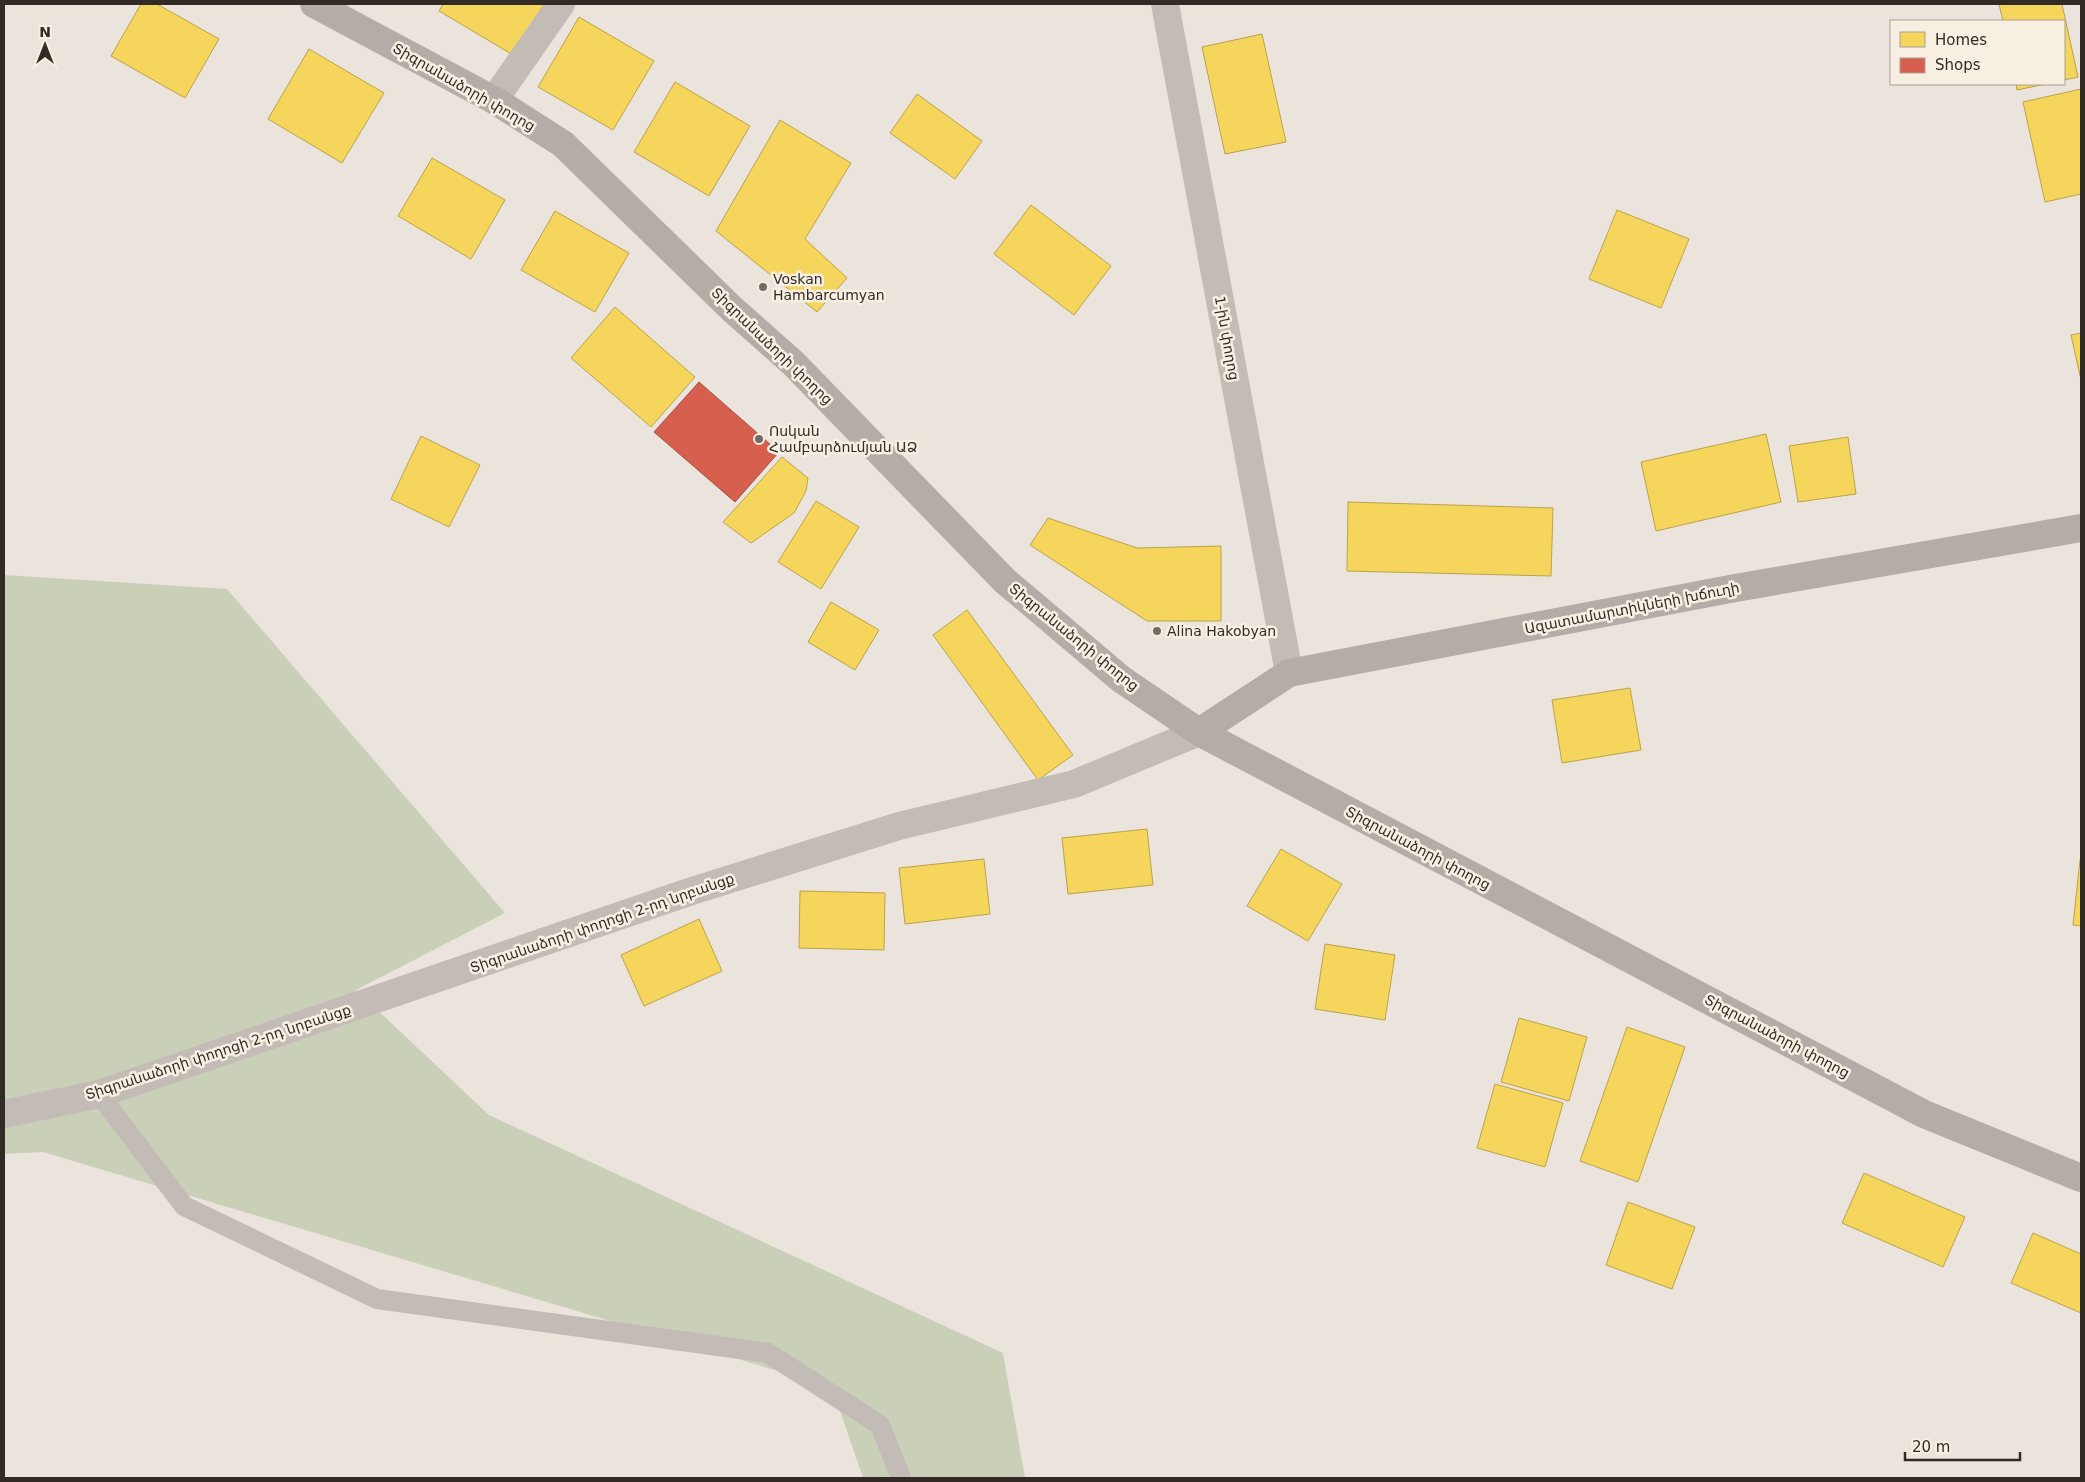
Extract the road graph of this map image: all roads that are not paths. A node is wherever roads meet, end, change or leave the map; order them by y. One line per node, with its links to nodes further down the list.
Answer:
1 (314, 4): 4 (main road, Տիգրանաձորի փողոց)
2 (561, 4): 4 (street)
3 (1165, 4): 6 (street, 1-ին փողոց)
4 (494, 100): 7 (main road, Տիգրանաձորի փողոց)
5 (2081, 528): 6 (main road, Ազատամարտիկների խճուղի)
6 (1289, 673): 7 (main road, Ազատամարտիկների խճուղի)
7 (1199, 732): 8 (street, Տիգրանաձորի փողոցի 2-րդ նրբանցք); 10 (main road, Տիգրանաձորի փողոց)
8 (99, 1094): 9 (street, Տիգրանաձորի փողոցի 2-րդ նրբանցք); 11 (lane)
9 (10, 1107)
10 (2081, 1178)
11 (901, 1478)

